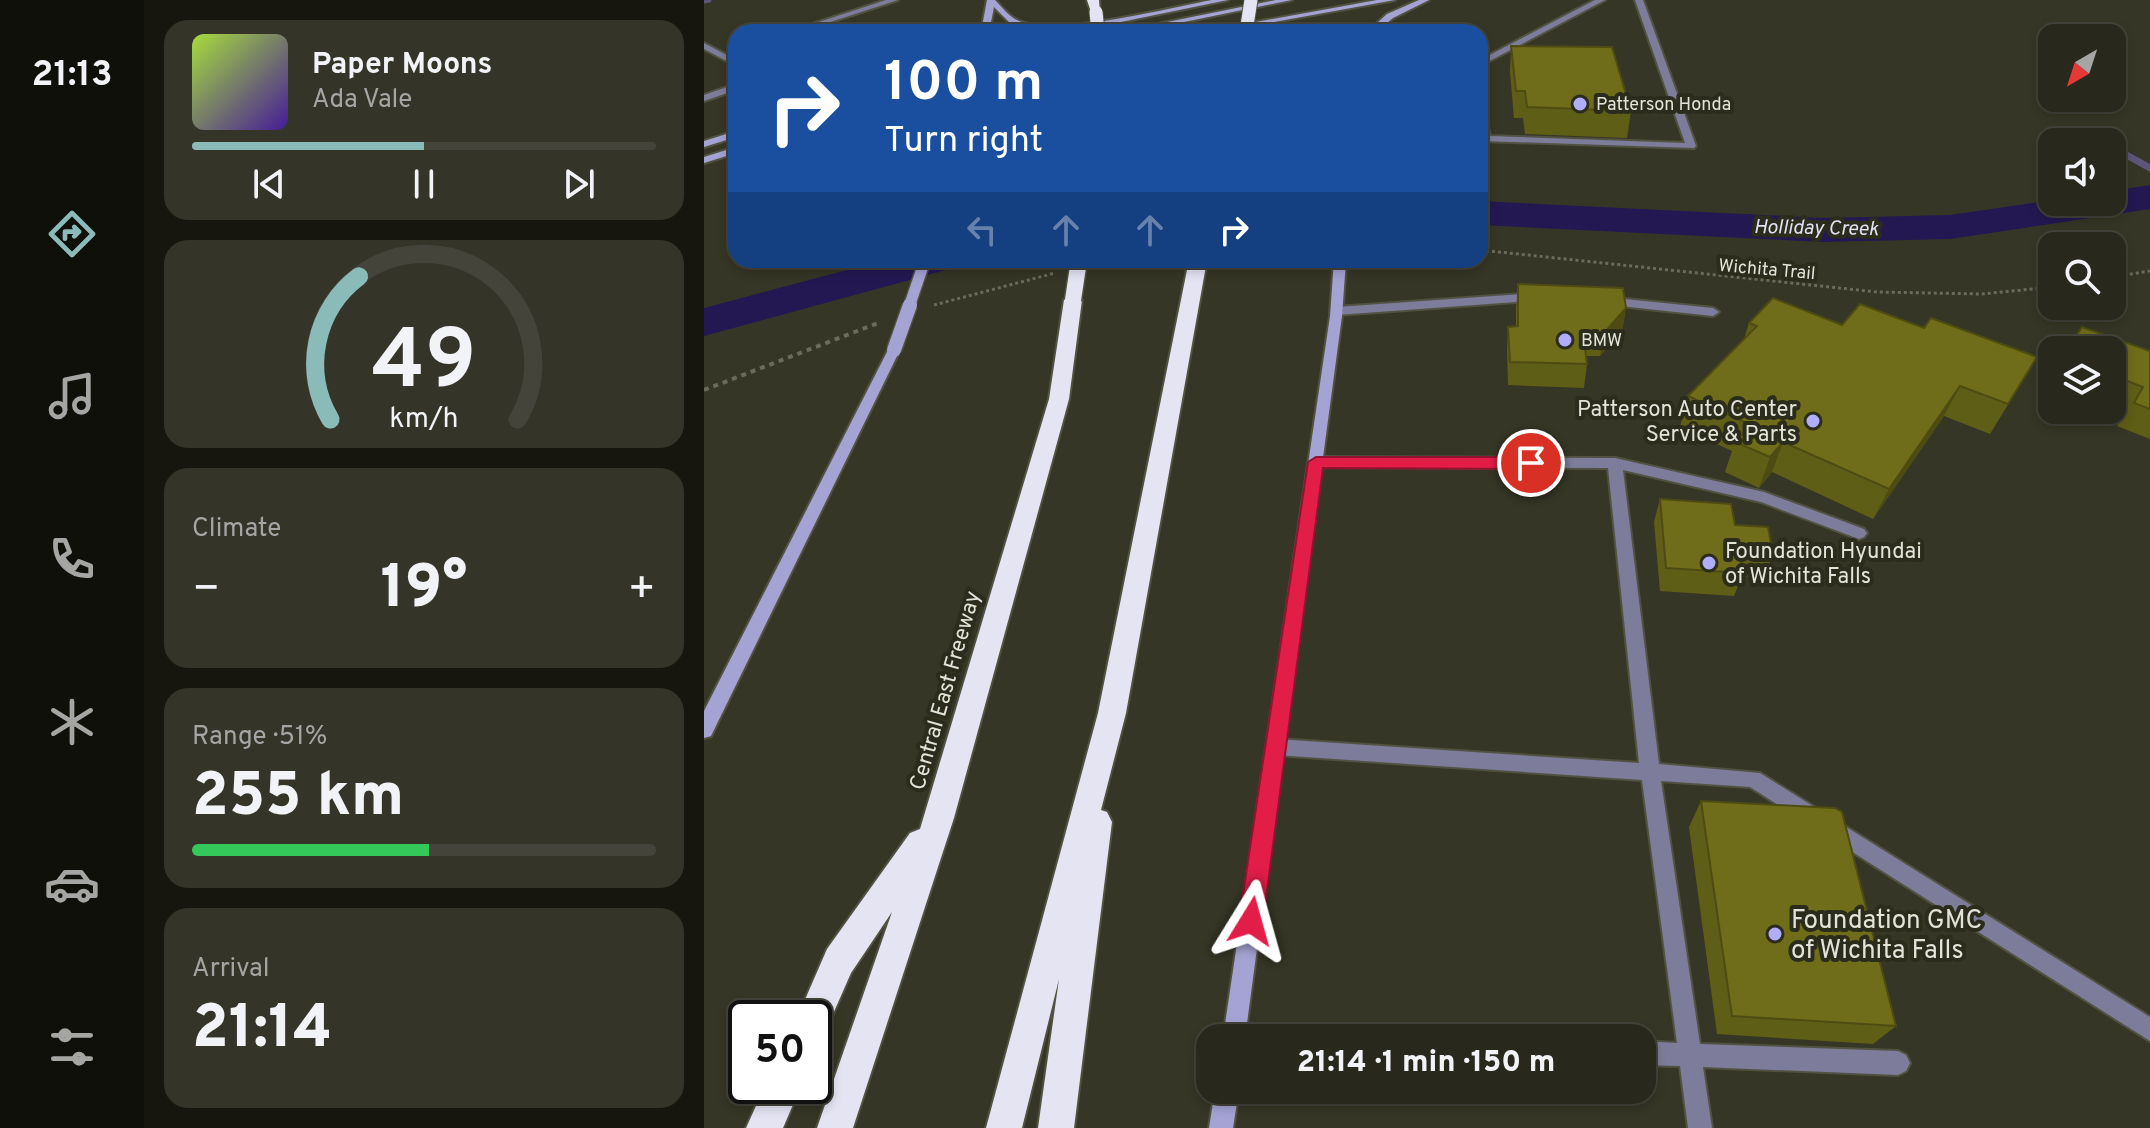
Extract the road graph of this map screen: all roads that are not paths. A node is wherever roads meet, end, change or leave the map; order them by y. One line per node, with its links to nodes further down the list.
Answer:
1 (894, 0): 12 (lane)
2 (991, 0): 13 (main road); 14 (main road)
3 (1224, 0): 15 (main road)
4 (1251, 0): 18 (highway, bridge)
5 (1288, 0): 17 (main road)
6 (1391, 0): 10 (main road)
7 (1425, 0): 21 (main road)
8 (1601, 0): 27 (lane)
9 (1639, 0): 31 (lane)
10 (1372, 1): 19 (main road); 20 (main road)
11 (1095, 4): 16 (highway, bridge)
12 (818, 24)
13 (985, 24)
14 (1022, 24)
15 (1089, 24)
16 (1097, 24)
17 (1164, 24)
18 (1247, 24)
19 (1248, 24)
20 (1371, 24)
21 (1380, 24)
22 (704, 46): 24 (lane)
23 (728, 52): 24 (lane)
24 (719, 55): 25 (lane); 26 (lane)
25 (704, 59)
26 (728, 59)
27 (1488, 59)
28 (728, 90): 29 (lane)
29 (704, 98)
30 (728, 136): 32 (main road)
31 (1488, 139)
32 (704, 144)
33 (728, 152): 34 (main road)
34 (704, 160)
35 (922, 268): 47 (main road, bridge)
36 (1078, 268): 50 (highway, Central East Freeway, bridge)
37 (1340, 268): 41 (main road)
38 (1196, 269): 46 (highway)
39 (1551, 298): 41 (lane)
40 (1597, 301): 42 (lane)
41 (1337, 311): 43 (main road)
42 (1713, 312)
43 (1316, 462): 44 (lane); 48 (main road)
44 (1615, 463): 45 (lane); 49 (lane)
45 (1859, 533)
46 (1112, 713): 61 (highway); 62 (highway)
47 (704, 730)
48 (1276, 747): 49 (lane); 52 (main road)
49 (1650, 772): 53 (lane); 55 (lane)
50 (939, 818): 51 (highway); 60 (highway, Central East Freeway)
51 (822, 1000)
52 (1236, 1024)
53 (2150, 1030)
54 (1656, 1054): 55 (lane)
55 (1690, 1055): 56 (lane); 64 (lane)
56 (1898, 1063)
57 (775, 1104): 59 (highway)
58 (1225, 1104): 63 (main road)
59 (764, 1128)
60 (835, 1128)
61 (1004, 1128)
62 (1056, 1128)
63 (1221, 1128)
64 (1700, 1128)

